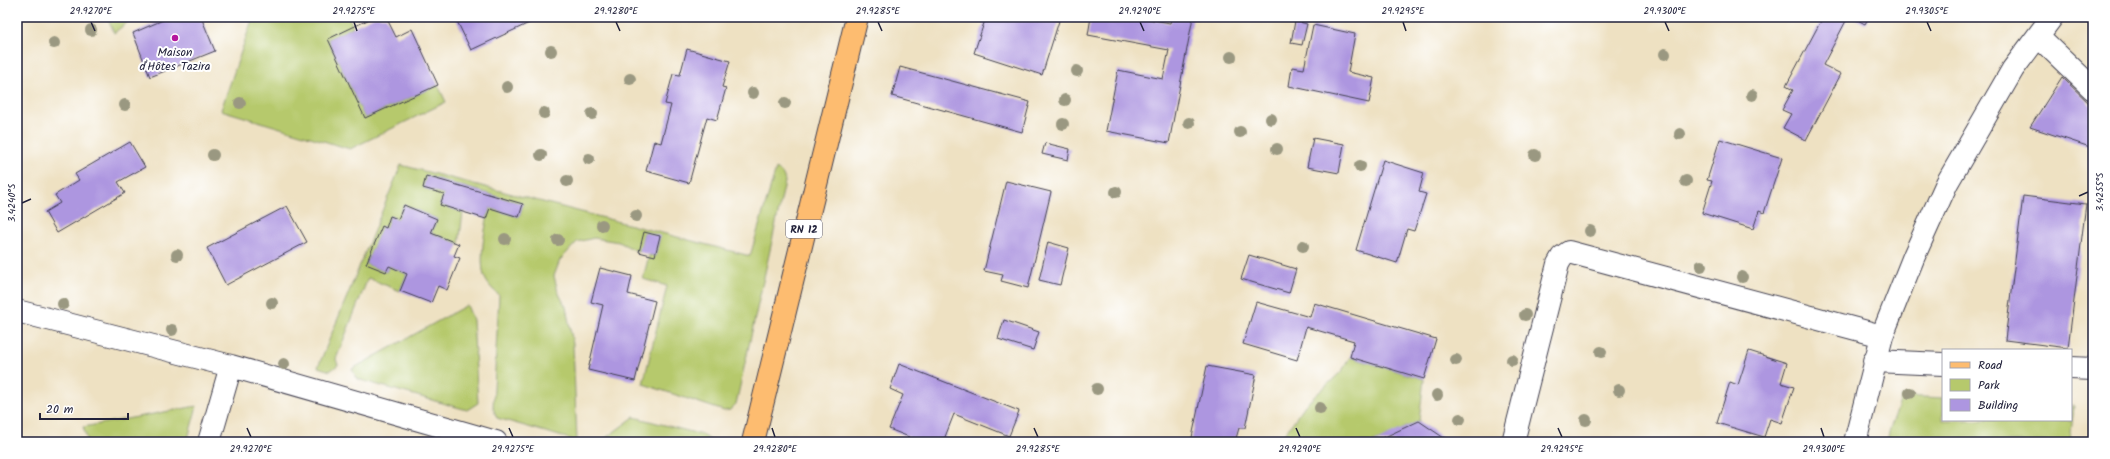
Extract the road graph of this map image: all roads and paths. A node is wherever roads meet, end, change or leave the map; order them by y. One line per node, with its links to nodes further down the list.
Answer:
1 (857, 17): 14 (main road, RN 12)
2 (2052, 17): 3 (street)
3 (2038, 36): 4 (street); 6 (street)
4 (2093, 89)
5 (17, 312): 9 (street)
6 (1882, 336): 7 (street); 15 (street)
7 (1874, 361): 8 (street); 16 (street)
8 (1942, 364)
9 (231, 366): 12 (street); 13 (street)
10 (2072, 368): 11 (street)
11 (2093, 369)
12 (209, 442)
13 (496, 442)
14 (753, 442)
15 (1513, 442)
16 (1855, 442)

